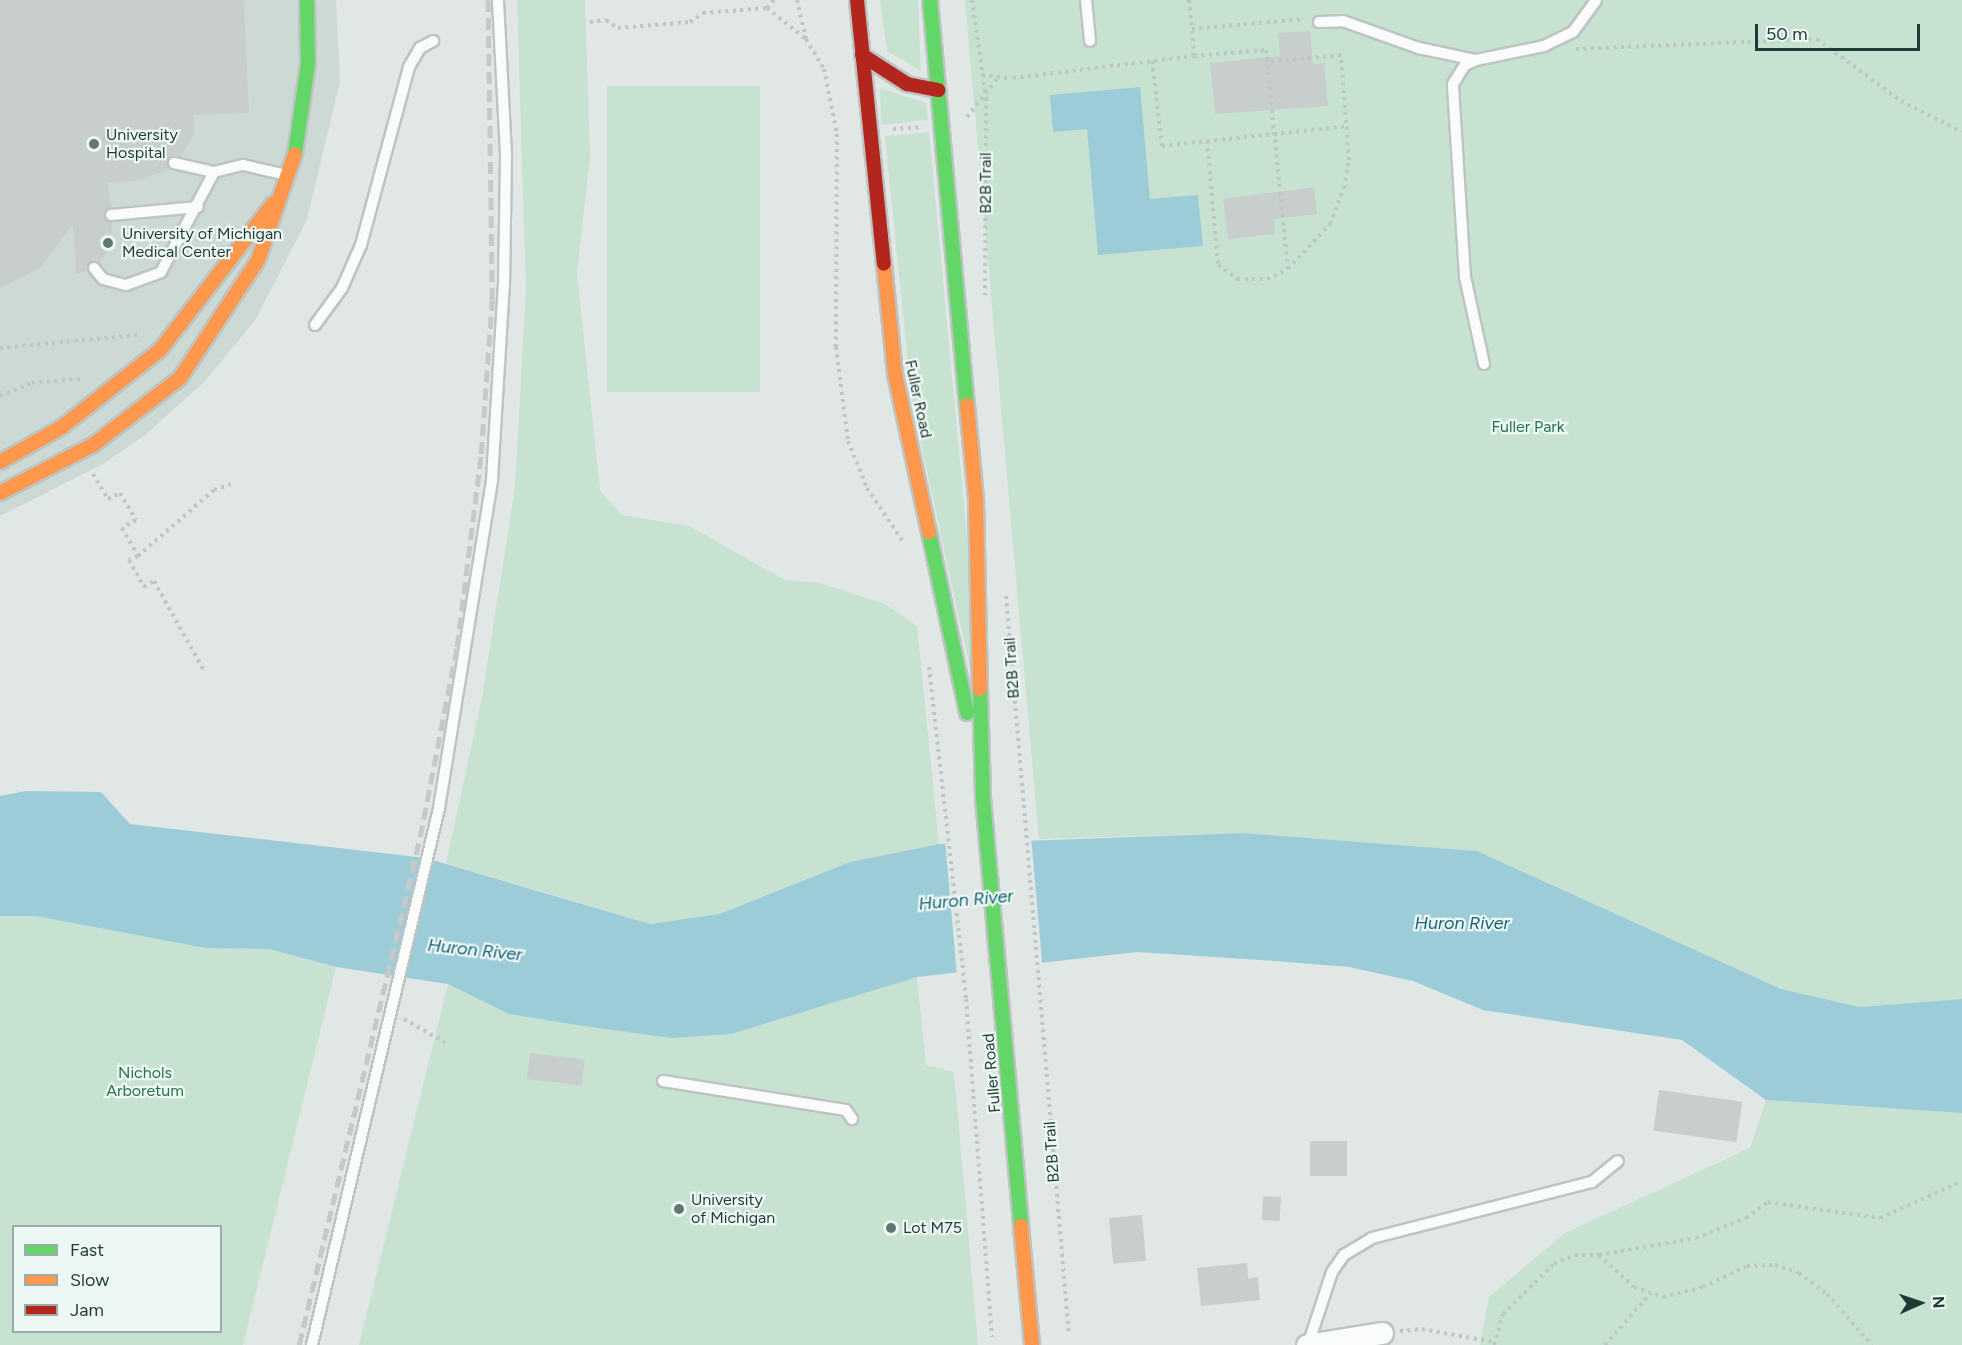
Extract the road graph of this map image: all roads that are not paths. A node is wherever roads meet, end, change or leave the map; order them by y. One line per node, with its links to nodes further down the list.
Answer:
1 (307, 0): 15 (main road)
2 (498, 0): 29 (lane)
3 (856, 0): 10 (main road, Fuller Road)
4 (930, 0): 12 (main road, Fuller Road)
5 (1086, 0): 9 (lane)
6 (1596, 0): 11 (lane)
7 (1319, 22): 11 (lane)
8 (433, 41): 20 (lane)
9 (1090, 41)
10 (862, 55): 12 (main road); 24 (main road, Fuller Road)
11 (1476, 60): 21 (lane)
12 (938, 90): 24 (main road, Fuller Road)
13 (174, 163): 14 (lane)
14 (214, 172): 15 (lane); 17 (lane)
15 (290, 176): 16 (main road)
16 (282, 192): 22 (main road); 23 (main road)
17 (198, 207): 18 (lane); 19 (lane)
18 (111, 214)
19 (94, 268)
20 (315, 325)
21 (1484, 364)
22 (0, 462)
23 (0, 493)
24 (983, 798): 30 (main road, Fuller Road)
25 (663, 1081): 26 (lane)
26 (852, 1119)
27 (1618, 1161): 31 (lane)
28 (1382, 1333): 31 (street)
29 (312, 1345)
30 (1032, 1345)
31 (1307, 1345)

